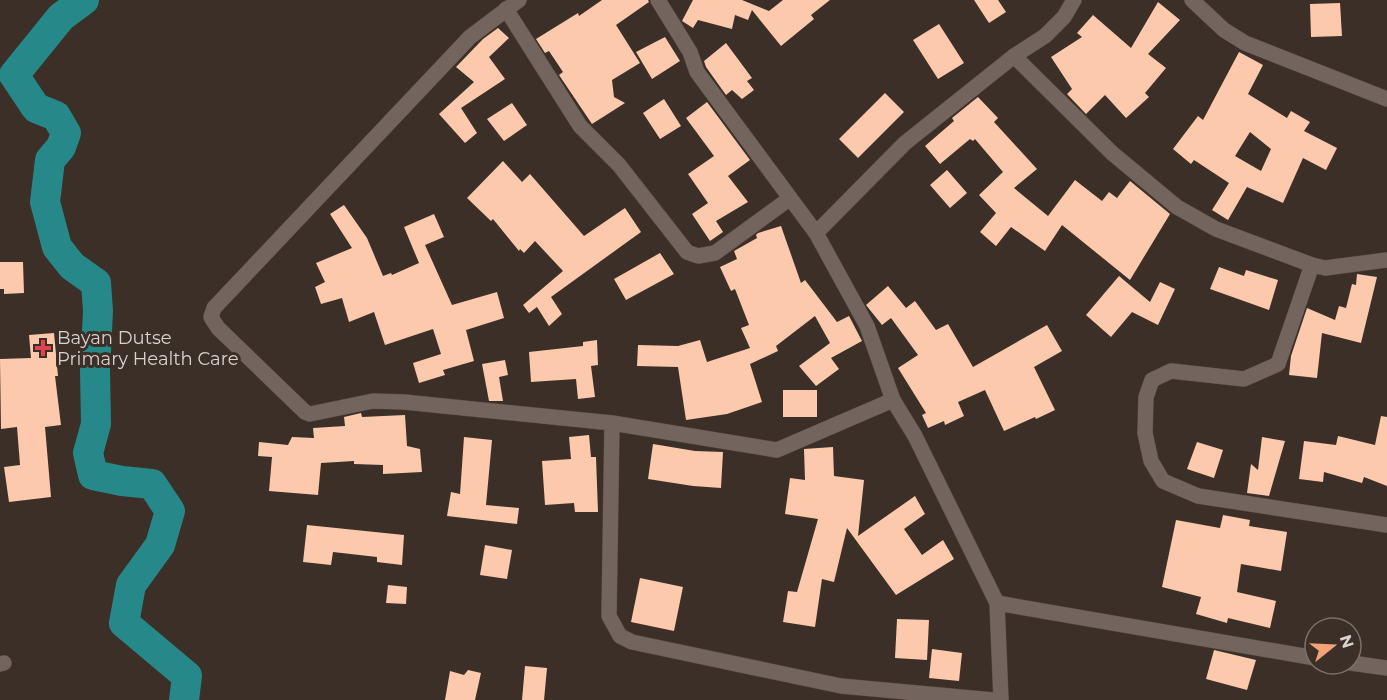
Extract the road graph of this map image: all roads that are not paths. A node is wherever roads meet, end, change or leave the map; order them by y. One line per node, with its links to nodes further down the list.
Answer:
1 (658, 0): 7 (street)
2 (1074, 0): 5 (street)
3 (1192, 0): 6 (street)
4 (512, 5): 7 (street); 12 (street)
5 (1014, 56): 8 (street); 10 (street)
6 (1387, 99)
7 (789, 199): 8 (street)
8 (816, 233): 11 (street)
9 (1387, 260): 10 (street)
10 (1312, 265): 13 (street)
11 (893, 400): 12 (street); 14 (street)
12 (612, 423): 18 (street)
13 (1387, 525)
14 (997, 603): 15 (street); 19 (street)
15 (1303, 655)
16 (1363, 665): 17 (street)
17 (1387, 668)
18 (993, 700)
19 (1001, 700)

